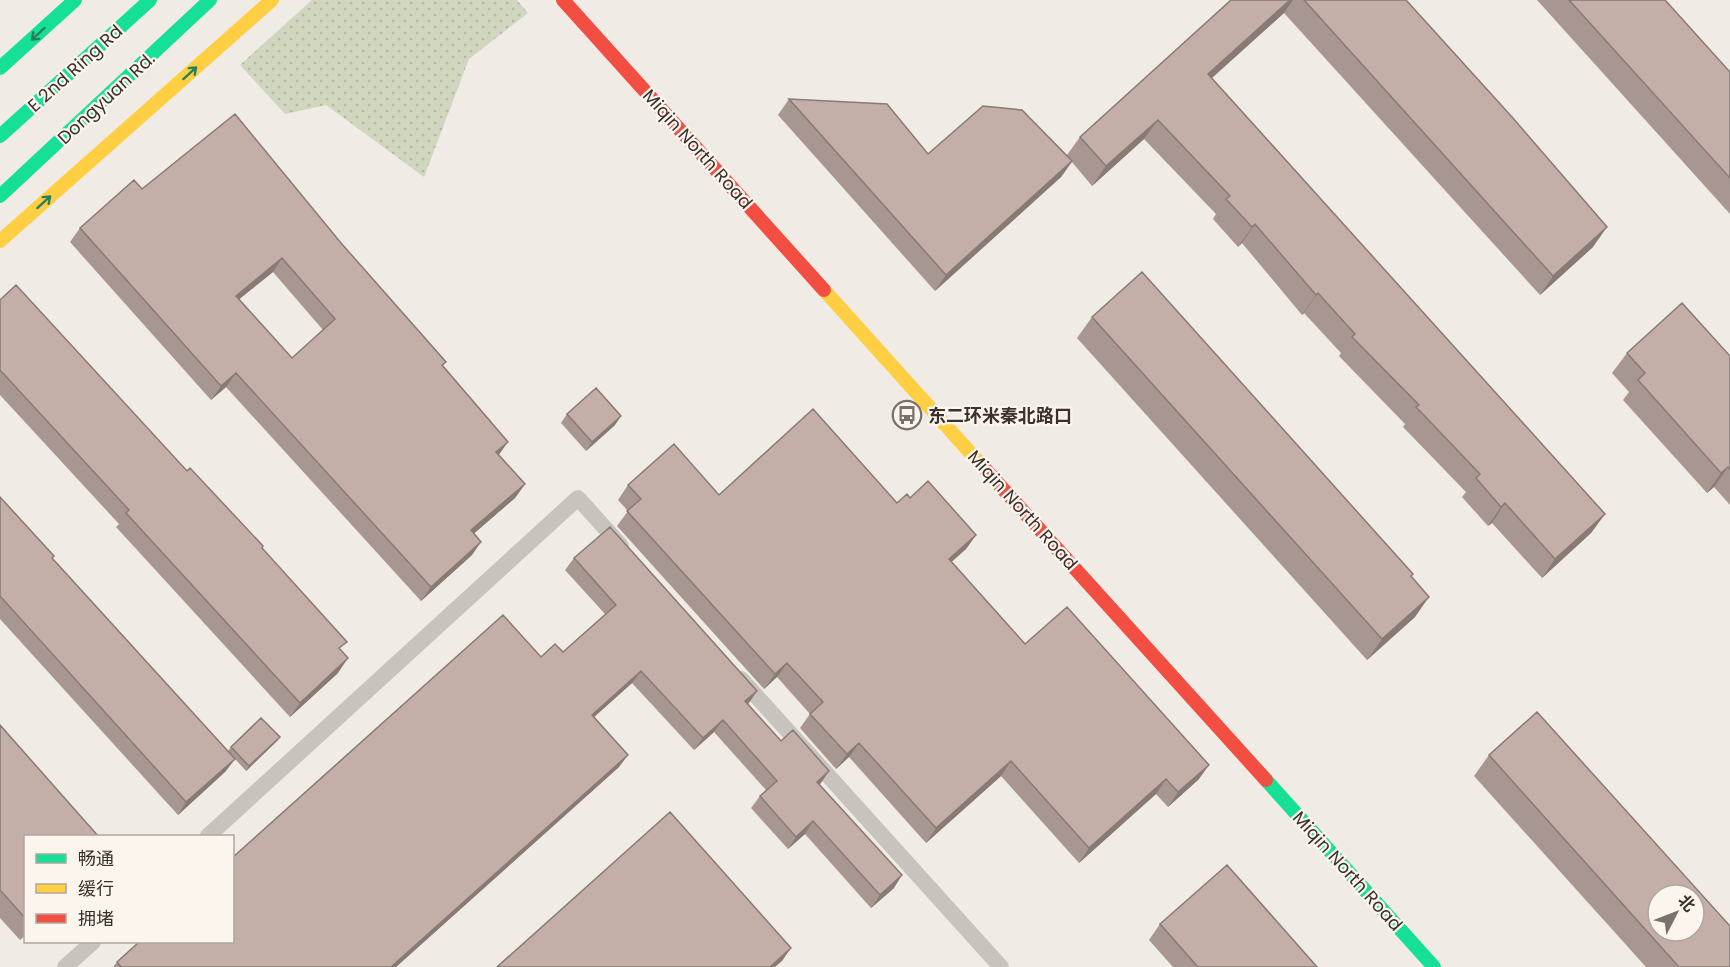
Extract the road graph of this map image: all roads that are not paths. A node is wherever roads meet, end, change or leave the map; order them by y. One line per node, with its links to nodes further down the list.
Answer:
1 (75, 0): 6 (main road, one-way to 6)
2 (150, 0): 7 (main road, E 2nd Ring Rd)
3 (210, 0): 8 (main road, Dongyuan Rd.)
4 (272, 0): 9 (main road, one-way to 4)
5 (563, 0): 16 (main road, Miqin North Road)
6 (0, 68)
7 (0, 136)
8 (0, 196)
9 (0, 241)
10 (634, 560): 12 (lane)
11 (730, 666): 15 (lane)
12 (210, 835)
13 (92, 943): 14 (lane)
14 (65, 967)
15 (1001, 967)
16 (1434, 967)

